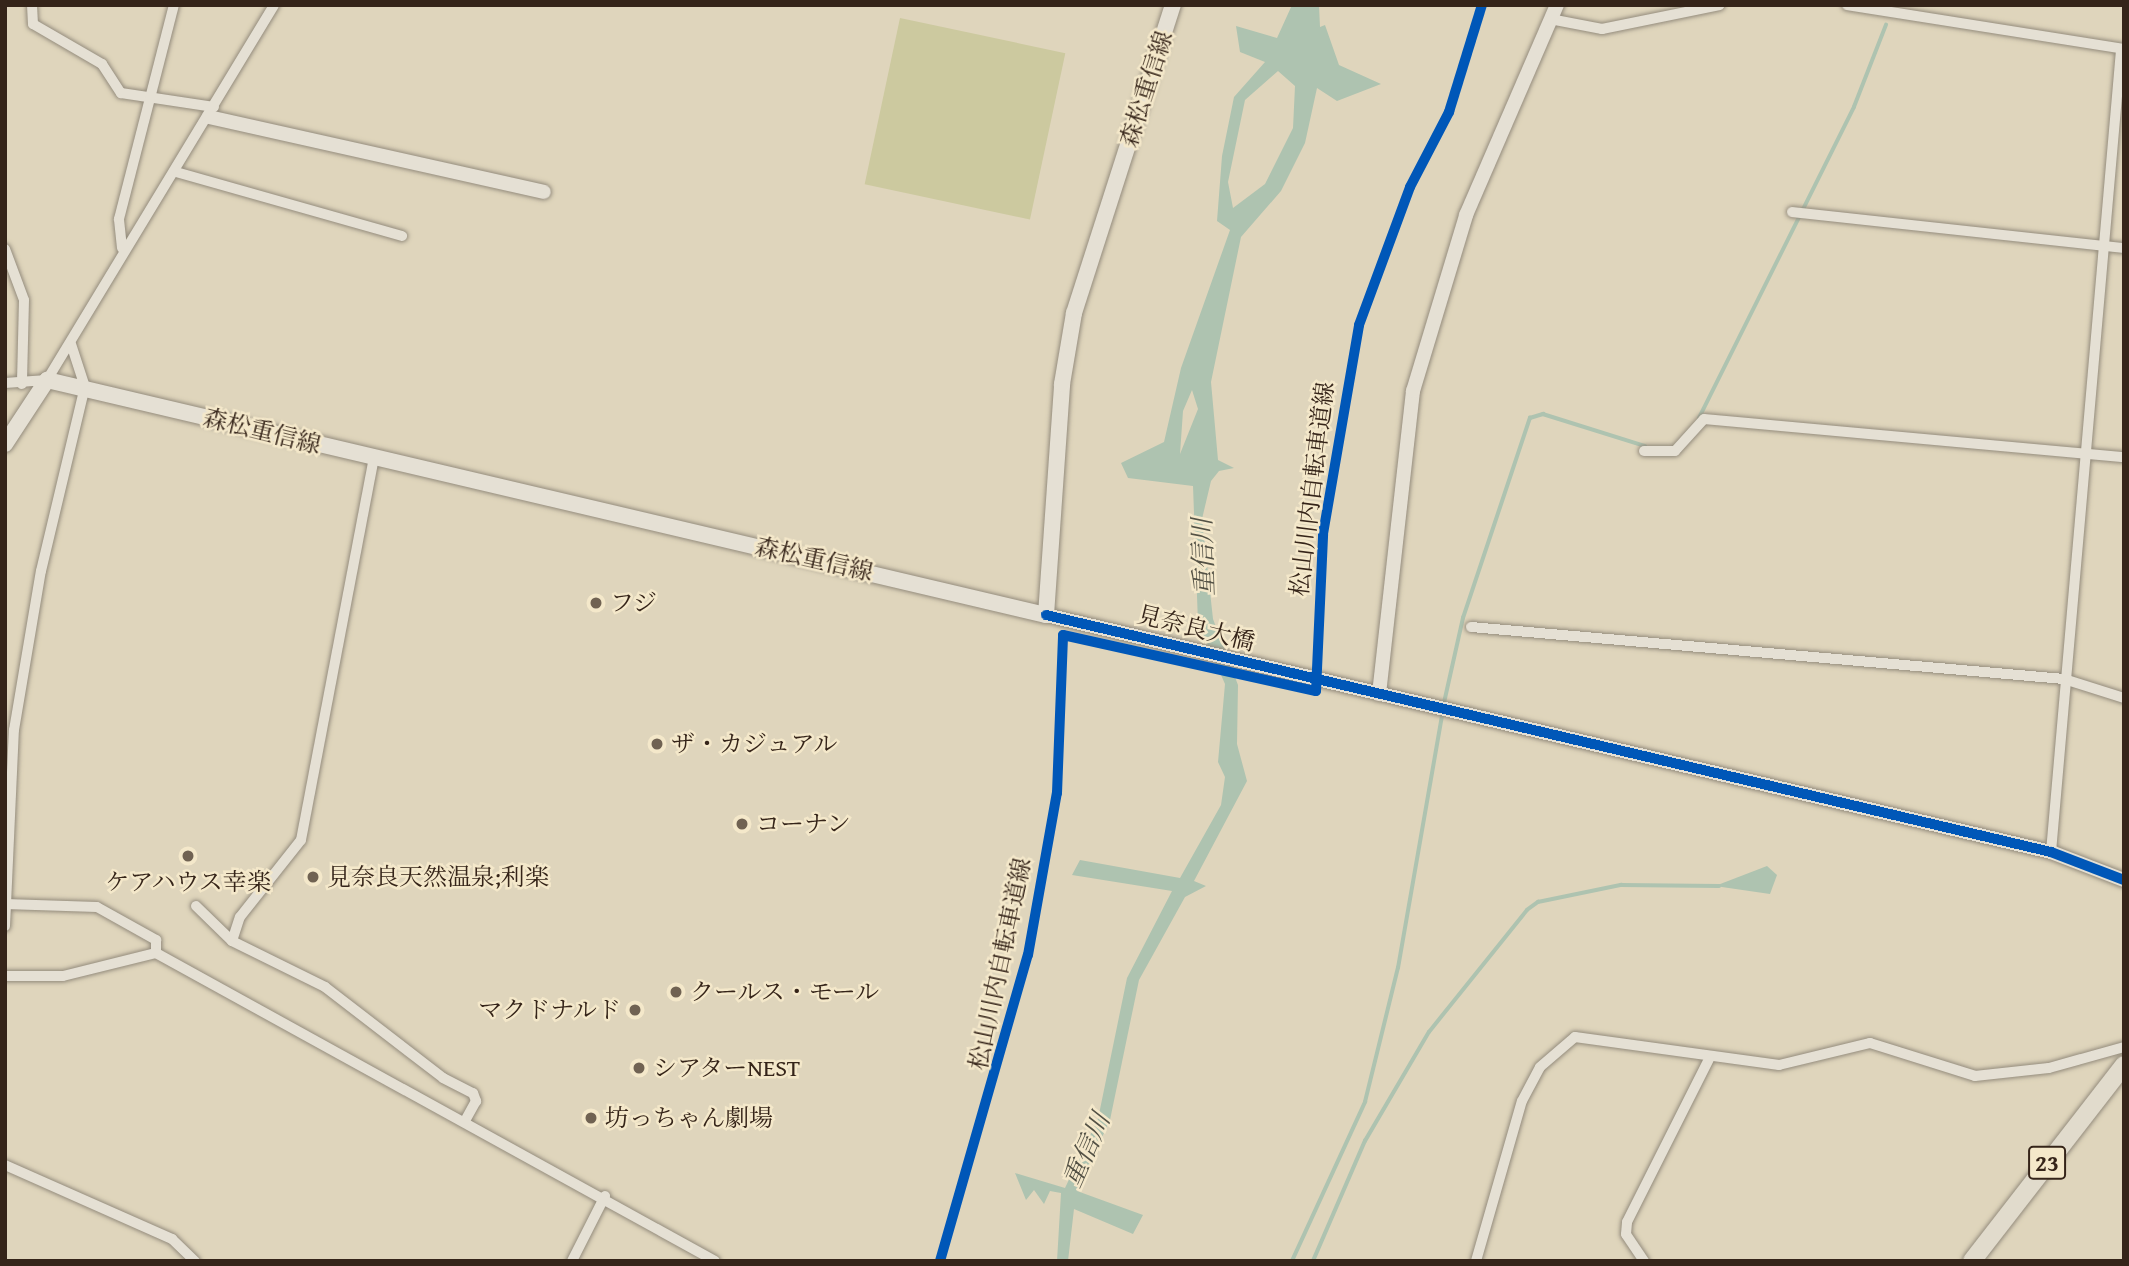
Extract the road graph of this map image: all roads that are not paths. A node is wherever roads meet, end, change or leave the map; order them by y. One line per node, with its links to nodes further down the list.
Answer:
1 (32, 5): 9 (street)
2 (174, 5): 9 (street)
3 (274, 5): 10 (street)
4 (1173, 5): 29 (main road, 森松重信線)
5 (1720, 5): 7 (street)
6 (1847, 5): 8 (street)
7 (1553, 12): 32 (street)
8 (2122, 50): 15 (street)
9 (153, 98): 10 (street); 16 (street)
10 (211, 112): 11 (street); 12 (street)
11 (176, 172): 14 (street); 16 (street)
12 (544, 192)
13 (1792, 212): 15 (street)
14 (402, 236)
15 (2103, 246): 17 (street); 26 (street)
16 (122, 247): 19 (street)
17 (2124, 247)
18 (5, 249): 22 (street)
19 (71, 344): 20 (street); 23 (street)
20 (47, 380): 22 (street); 23 (main road, 森松重信線); 24 (main road)
21 (5, 383): 22 (street)
22 (22, 384)
23 (85, 387): 28 (main road, 森松重信線); 34 (street)
24 (5, 444)
25 (1644, 451): 26 (street)
26 (2084, 454): 27 (street); 31 (street)
27 (2124, 457)
28 (373, 459): 29 (main road, 森松重信線); 40 (street)
29 (1046, 615): 32 (street, 見奈良大橋)
30 (1471, 627): 31 (street)
31 (2064, 679): 33 (street); 35 (street)
32 (1379, 694): 35 (street, 見奈良大橋)
33 (2124, 698)
34 (9, 801): 37 (street)
35 (2051, 852): 36 (street, 見奈良大橋)
36 (2124, 880)
37 (7, 904): 39 (street); 41 (street)
38 (196, 906): 40 (street)
39 (5, 926)
40 (232, 941): 46 (street)
41 (156, 953): 42 (street); 46 (street)
42 (5, 976)
43 (2124, 1047): 44 (street)
44 (1709, 1059): 52 (street); 53 (street)
45 (2124, 1065): 54 (main road, 23)
46 (465, 1121): 48 (street)
47 (5, 1165): 49 (street)
48 (605, 1196): 50 (street); 51 (street)
49 (195, 1261)
50 (572, 1261)
51 (715, 1261)
52 (1476, 1261)
53 (1644, 1261)
54 (1972, 1261)

